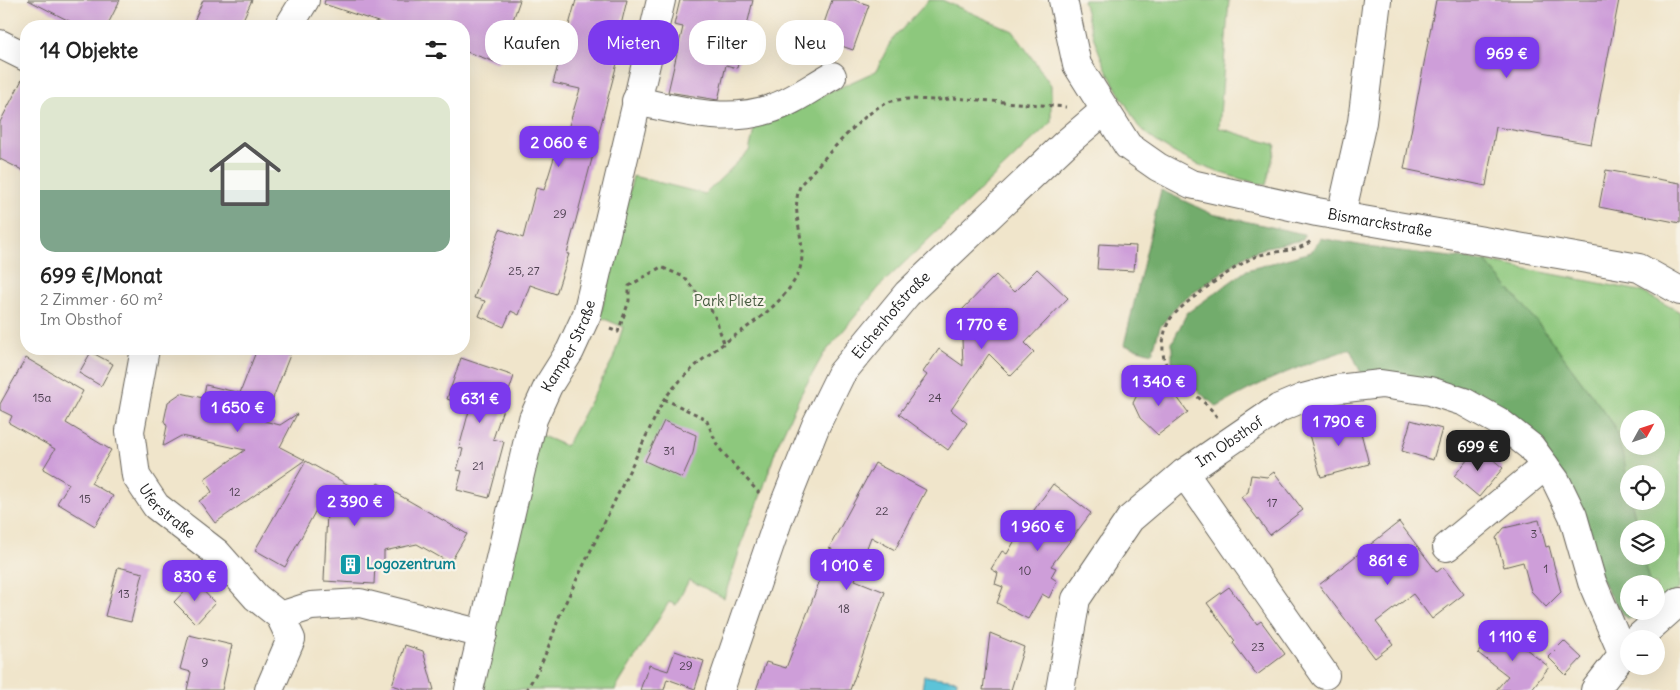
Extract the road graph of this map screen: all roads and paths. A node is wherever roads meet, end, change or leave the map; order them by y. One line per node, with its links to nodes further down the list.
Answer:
1 (305, 0): 5 (street)
2 (661, 0): 9 (street, Kamper Straße)
3 (1063, 0): 10 (street)
4 (1377, 0): 11 (street)
5 (293, 20)
6 (0, 44): 7 (street)
7 (20, 54)
8 (832, 76): 9 (street)
9 (636, 101): 13 (street, Kamper Straße)
10 (1105, 110): 11 (street, Bismarckstraße); 14 (path); 32 (street, Eichenhofstraße)
11 (1329, 214): 12 (street, Bismarckstraße); 17 (path)
12 (1680, 291)
13 (584, 321): 14 (path); 26 (street, Kamper Straße)
14 (724, 343): 16 (path)
15 (144, 355): 23 (street, Uferstraße)
16 (664, 399): 20 (path); 31 (path)
17 (1232, 439): 18 (street, Im Obsthof); 19 (street, Im Obsthof)
18 (1545, 466): 21 (street); 24 (street, Im Obsthof)
19 (1184, 473): 28 (street, Im Obsthof); 33 (street, Im Obsthof)
20 (758, 492)
21 (1447, 547)
22 (1680, 601): 25 (street)
23 (280, 616): 26 (street); 29 (street, Uferstraße)
24 (1620, 630)
25 (1647, 630)
26 (483, 634): 30 (street, Kamper Straße)
27 (1620, 658): 34 (street)
28 (1325, 675)
29 (269, 690)
30 (469, 690)
31 (526, 690)
32 (720, 690)
33 (1060, 690)
34 (1595, 690)

